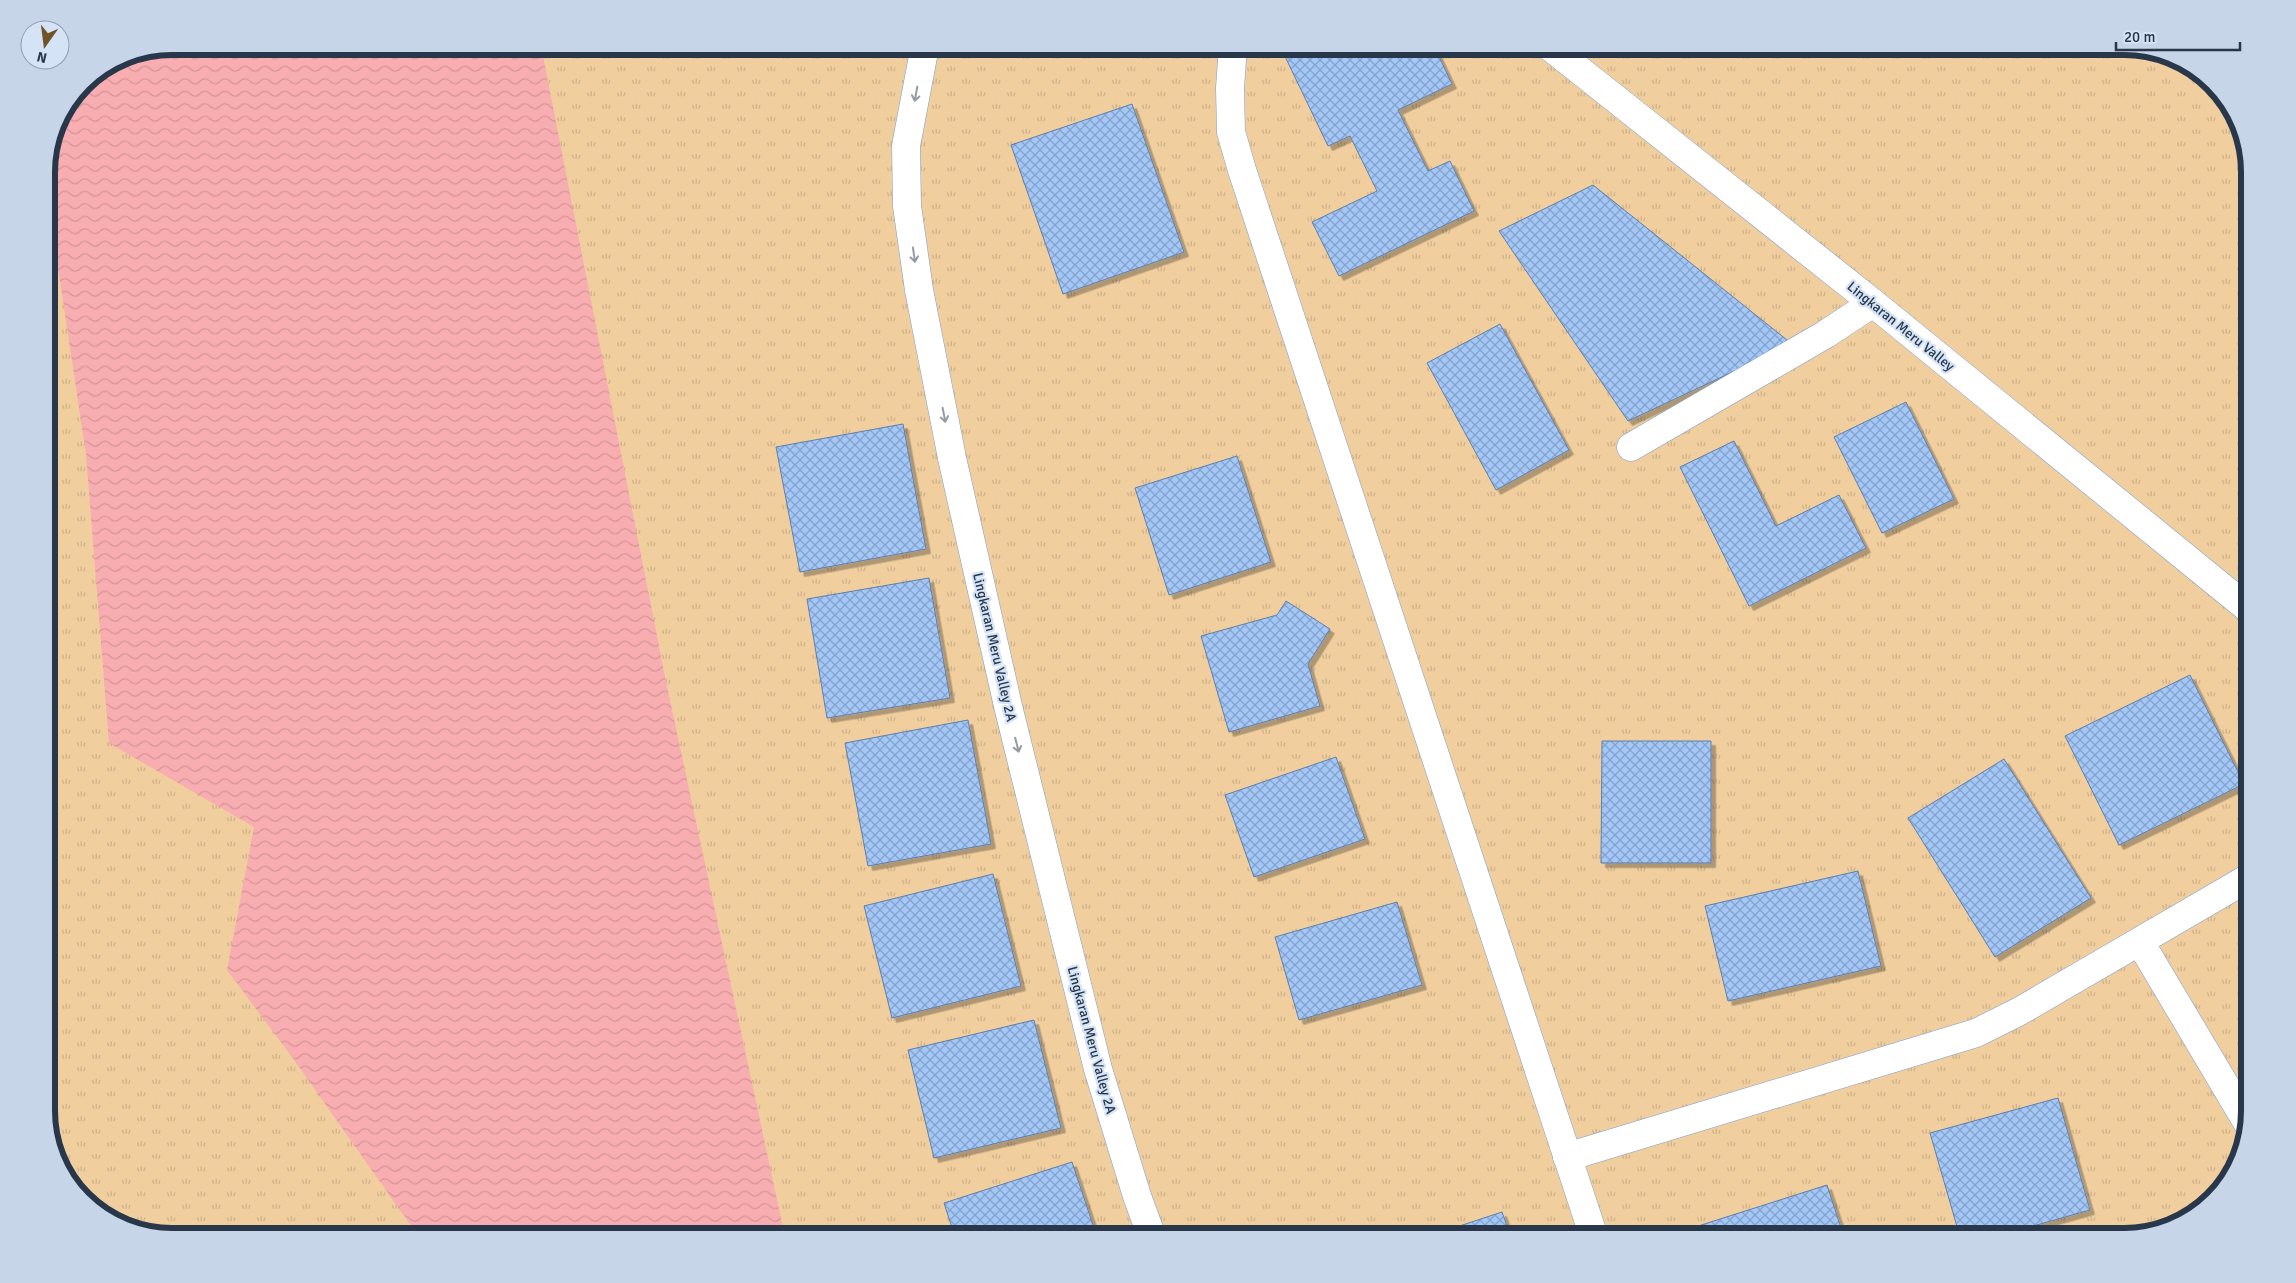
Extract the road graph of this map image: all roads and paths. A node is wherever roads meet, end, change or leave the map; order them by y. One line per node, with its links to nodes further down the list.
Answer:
1 (923, 55): 11 (street, Lingkaran Meru Valley 2A, one-way to 11)
2 (1232, 55): 10 (street)
3 (1560, 55): 4 (street, Lingkaran Meru Valley)
4 (1873, 303): 5 (street); 6 (street, Lingkaran Meru Valley)
5 (1631, 448)
6 (2241, 603)
7 (2241, 882): 8 (street)
8 (2140, 942): 9 (street); 10 (street)
9 (2241, 1112)
10 (1567, 1157): 12 (street)
11 (1149, 1228)
12 (1591, 1228)

